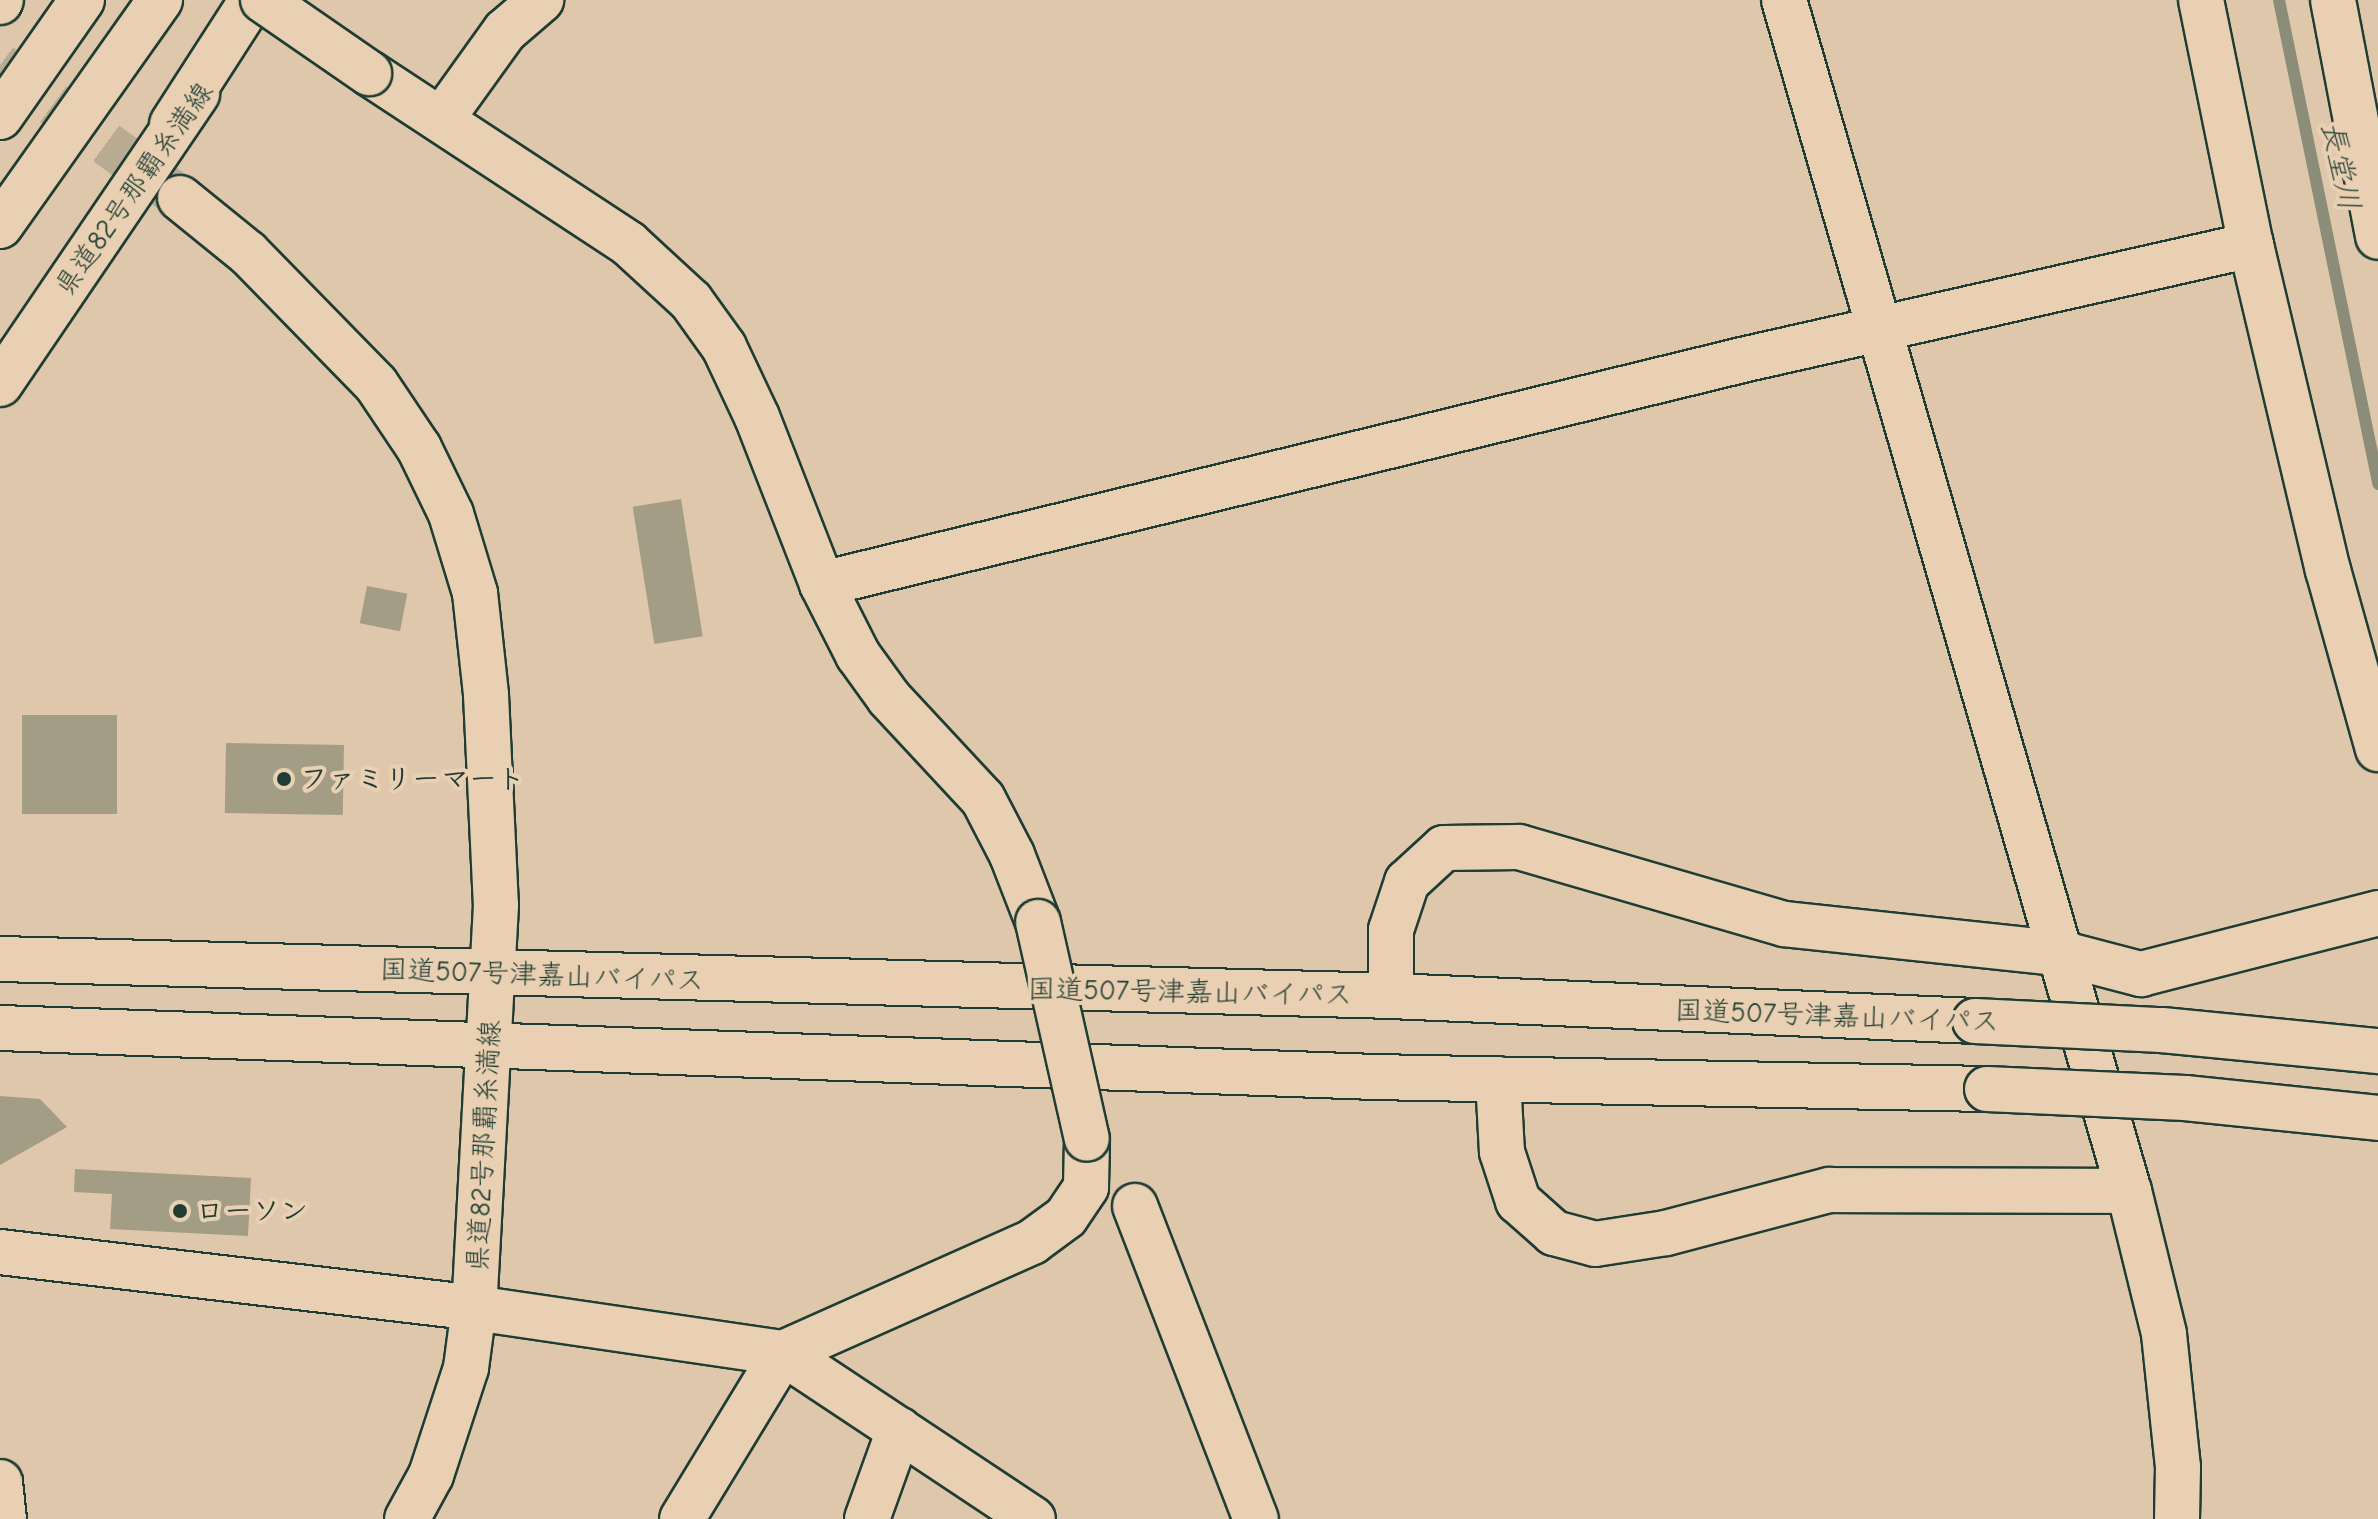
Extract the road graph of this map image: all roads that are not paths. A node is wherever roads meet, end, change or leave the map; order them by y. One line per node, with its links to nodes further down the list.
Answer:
1 (82, 0): 10 (main road, bridge)
2 (160, 0): 15 (main road, bridge)
3 (252, 0): 12 (main road)
4 (263, 0): 11 (main road, bridge)
5 (276, 0): 12 (main road, 県道82号那覇糸満線)
6 (541, 0): 11 (main road)
7 (1784, 0): 17 (main road)
8 (2201, 0): 16 (main road)
9 (2333, 0): 14 (main road)
10 (0, 117)
11 (441, 120): 19 (main road)
12 (172, 124): 18 (main road, 県道82号那覇糸満線)
13 (180, 198): 24 (main road, 県道82号那覇糸満線)
14 (2376, 218)
15 (0, 226)
16 (2251, 245): 17 (main road); 20 (main road)
17 (1880, 329): 19 (main road); 22 (main road)
18 (0, 384)
19 (822, 584): 35 (main road, bridge)
20 (2378, 749)
21 (2378, 913): 22 (main road)
22 (2064, 954): 25 (main road); 31 (main road)
23 (0, 959): 24 (main road, 国道507号津嘉山バイパス)
24 (495, 975): 25 (main road, 国道507号津嘉山バイパス); 27 (main road, 県道82号那覇糸満線)
25 (1391, 996): 28 (main road, 国道507号津嘉山バイパス, bridge)
26 (0, 1028): 27 (main road)
27 (490, 1047): 29 (main road); 34 (main road, 県道82号那覇糸満線)
28 (2378, 1051)
29 (1498, 1079): 30 (main road, bridge); 31 (main road)
30 (2378, 1118)
31 (2129, 1191): 44 (main road)
32 (1135, 1206): 43 (main road)
33 (0, 1252): 34 (main road)
34 (474, 1308): 35 (main road); 39 (main road, 県道82号那覇糸満線)
35 (783, 1353): 36 (main road); 40 (main road)
36 (899, 1430): 41 (main road); 42 (main road)
37 (0, 1482): 38 (main road)
38 (4, 1519)
39 (407, 1519)
40 (682, 1519)
41 (867, 1519)
42 (1033, 1519)
43 (1256, 1519)
44 (2177, 1519)

